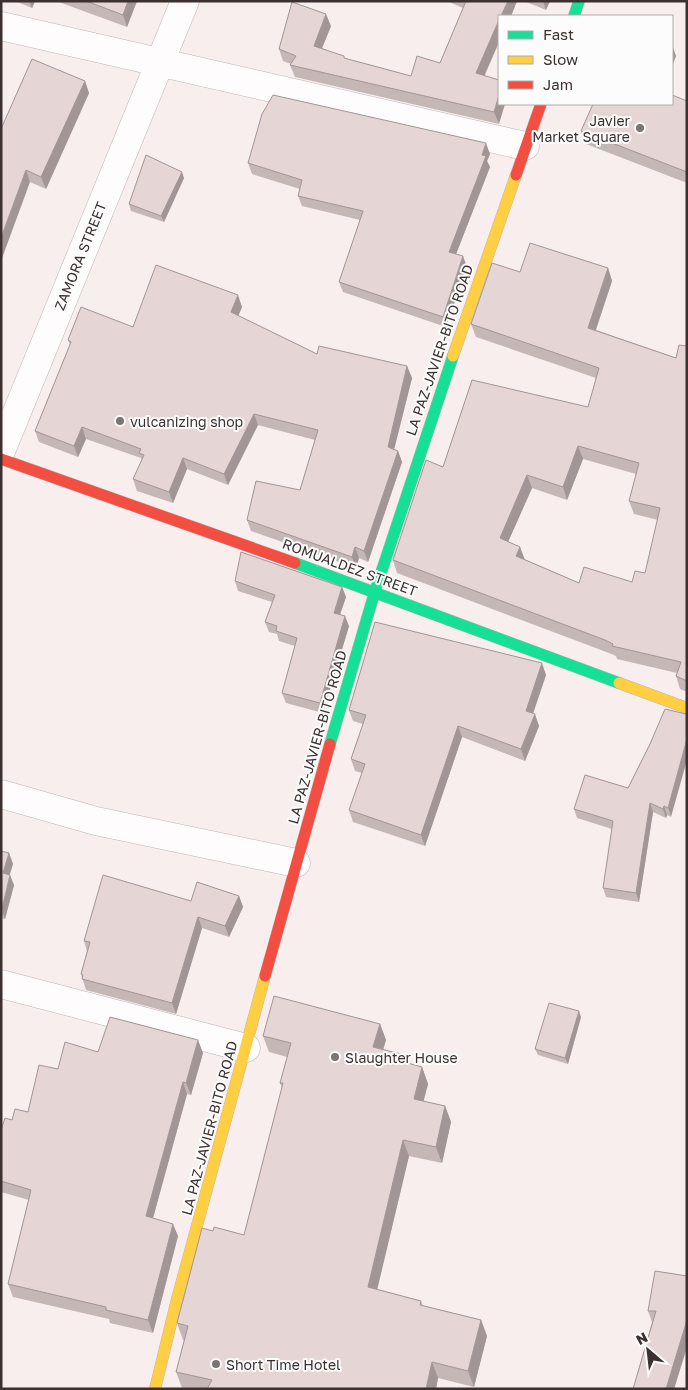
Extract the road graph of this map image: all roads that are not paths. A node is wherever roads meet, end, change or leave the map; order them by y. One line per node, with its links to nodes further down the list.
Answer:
1 (185, 1): 5 (street, ZAMORA STREET)
2 (579, 1): 3 (main road)
3 (574, 15)
4 (1, 26): 5 (street)
5 (159, 62): 7 (street); 8 (street, ZAMORA STREET)
6 (541, 105): 7 (main road, LA PAZ-JAVIER-BITO ROAD)
7 (525, 146): 10 (main road, LA PAZ-JAVIER-BITO ROAD)
8 (1, 451)
9 (1, 459): 10 (main road, ROMUALDEZ STREET)
10 (375, 591): 11 (main road, ROMUALDEZ STREET); 13 (main road, LA PAZ-JAVIER-BITO ROAD)
11 (687, 708)
12 (1, 794): 13 (street)
13 (296, 863): 15 (main road, LA PAZ-JAVIER-BITO ROAD)
14 (1, 984): 15 (street)
15 (246, 1048): 16 (main road, LA PAZ-JAVIER-BITO ROAD)
16 (155, 1389)

